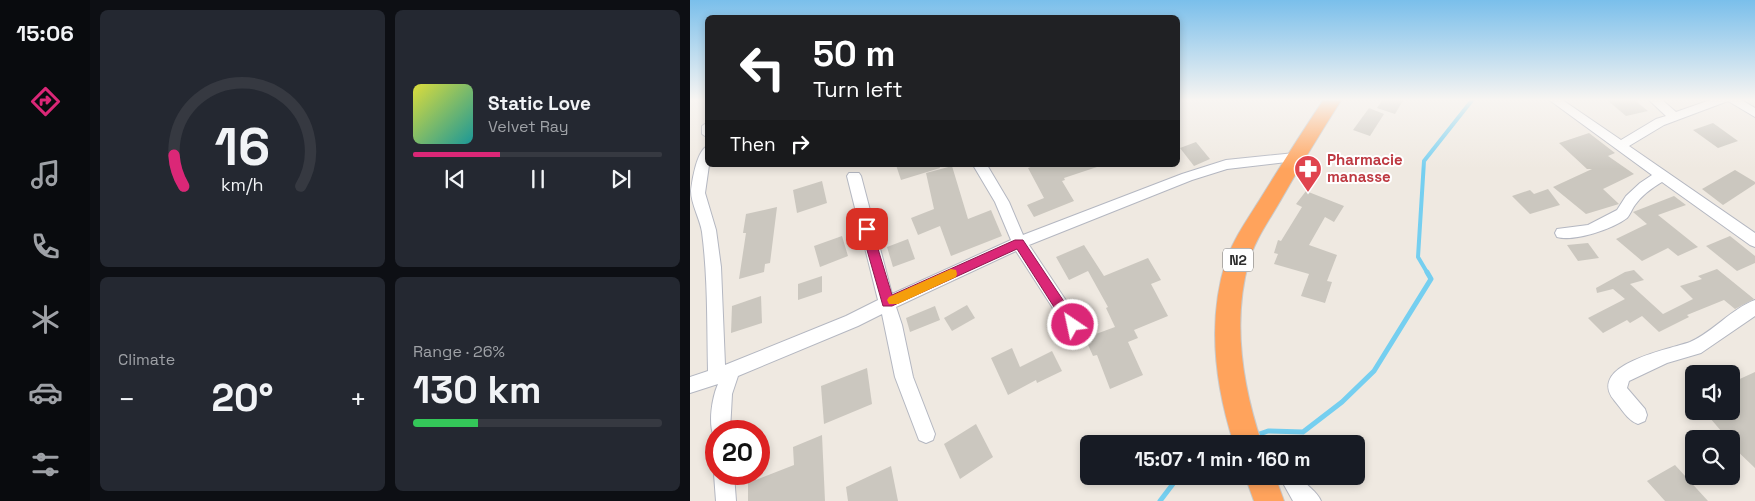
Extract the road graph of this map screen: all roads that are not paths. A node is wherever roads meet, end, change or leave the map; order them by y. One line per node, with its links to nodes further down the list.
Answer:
1 (1318, 122): 5 (highway, N2)
2 (1587, 122): 4 (street)
3 (1659, 122): 4 (street)
4 (1620, 146): 8 (street)
5 (1295, 158): 12 (street); 21 (highway, N2)
6 (705, 161): 16 (street)
7 (981, 167): 12 (street)
8 (1662, 175): 10 (street); 11 (street)
9 (854, 176): 13 (street)
10 (1562, 233)
11 (1755, 241)
12 (1019, 243): 13 (street); 15 (street)
13 (888, 303): 16 (street); 20 (street)
14 (1755, 307): 18 (street)
15 (1073, 325)
16 (724, 373): 17 (street); 19 (street)
17 (690, 385)
18 (1638, 415)
19 (722, 420)
20 (926, 434)
21 (1247, 435)
22 (725, 485): 25 (street)
23 (1263, 485): 26 (highway)
24 (1295, 485): 27 (street)
25 (726, 501)
26 (1269, 501)
27 (1311, 501)

